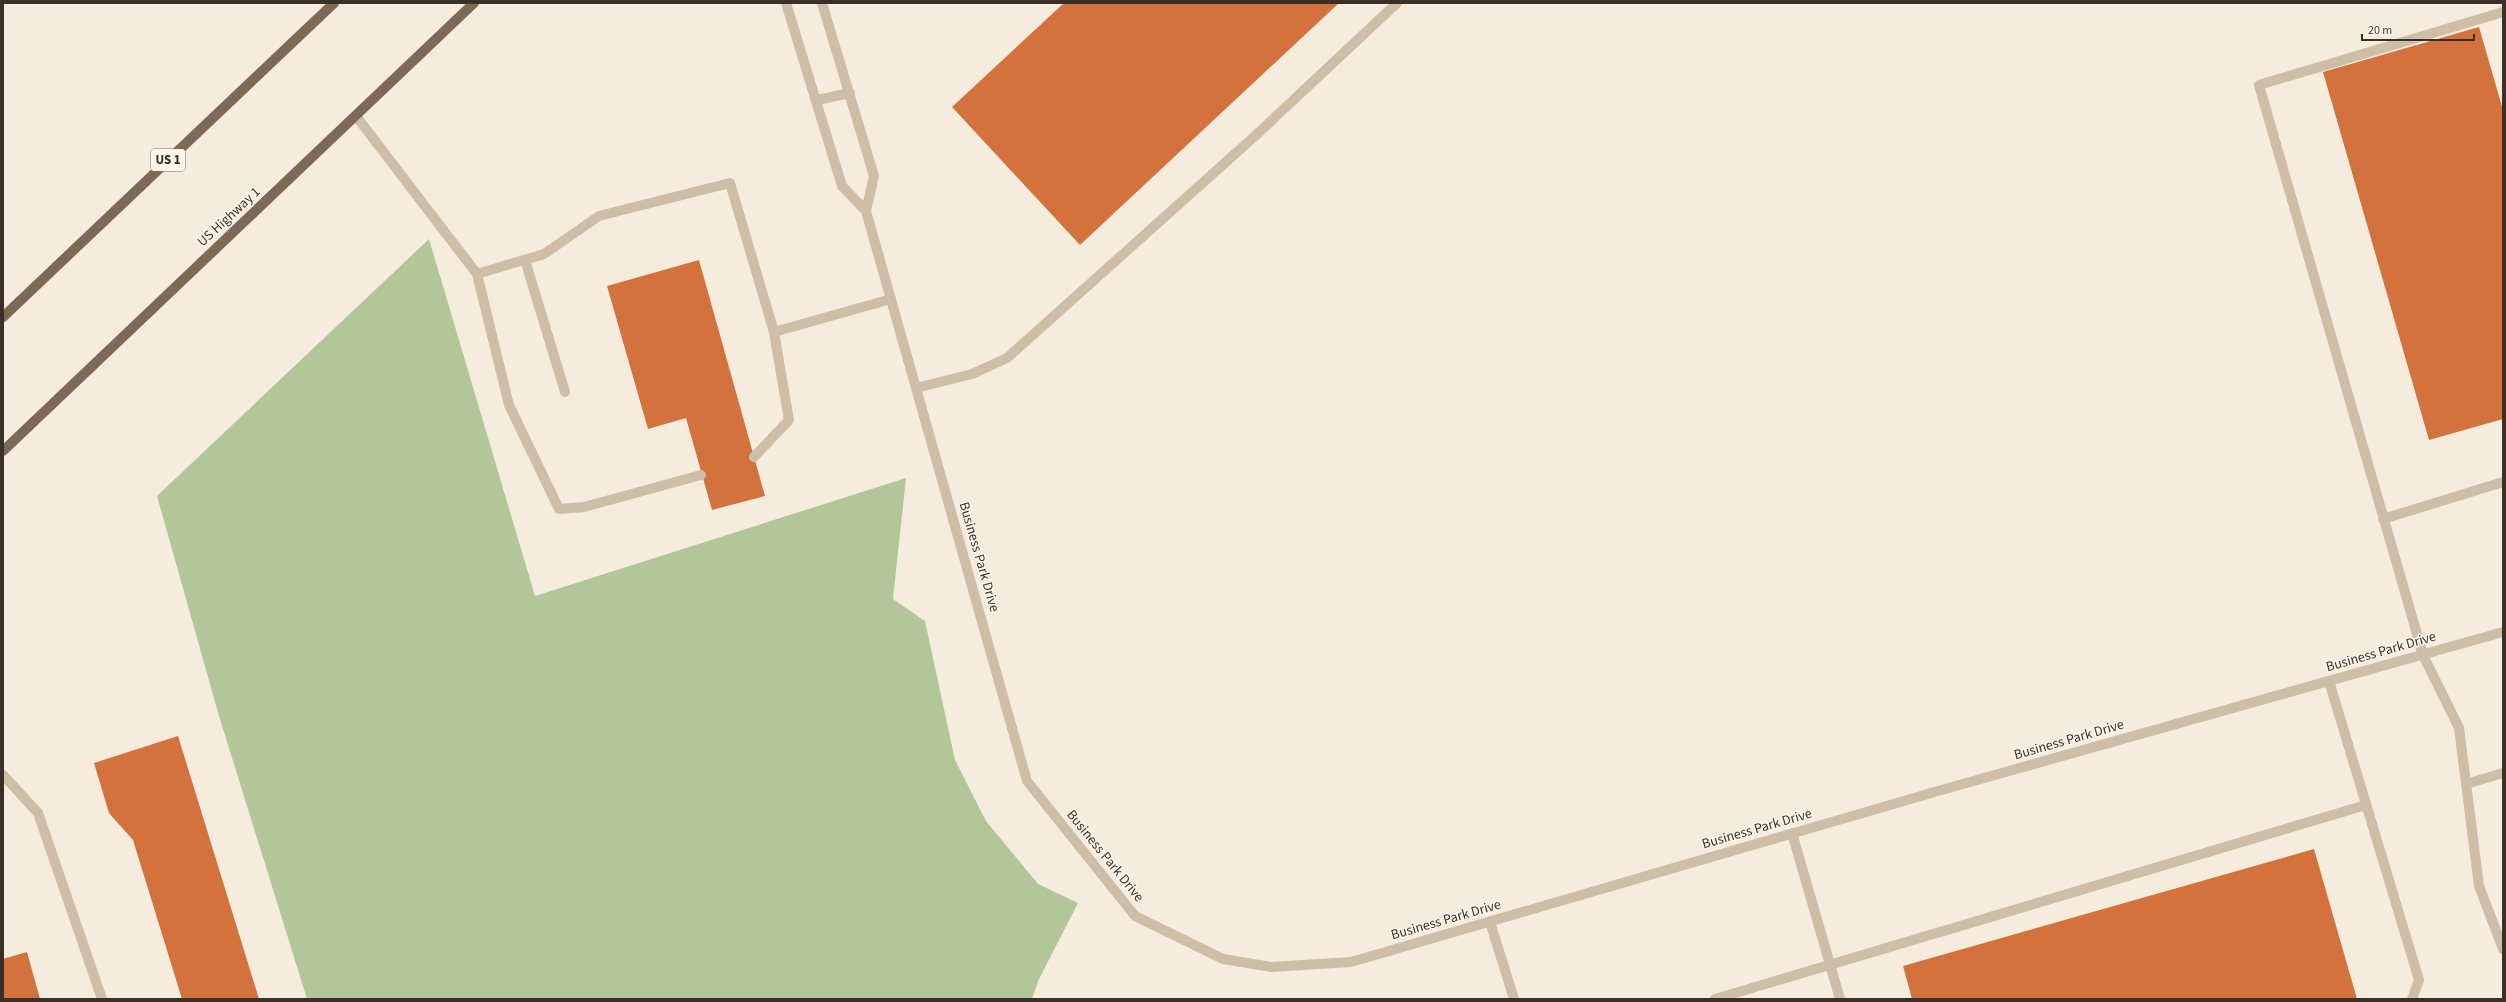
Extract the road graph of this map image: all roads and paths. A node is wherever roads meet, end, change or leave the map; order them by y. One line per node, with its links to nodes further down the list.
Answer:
1 (334, 3): 14 (main road, US 1)
2 (474, 3): 9 (main road, US Highway 1)
3 (786, 3): 8 (street, Business Park Drive)
4 (822, 3): 7 (street, Business Park Drive)
5 (1397, 3): 16 (street)
6 (2503, 12): 22 (street)
7 (850, 93): 8 (street); 10 (street, Business Park Drive)
8 (817, 100): 10 (street, Business Park Drive)
9 (356, 116): 12 (street); 18 (main road, US Highway 1)
10 (866, 211): 13 (street, Business Park Drive)
11 (525, 260): 12 (street); 15 (street); 17 (street)
12 (478, 274): 20 (street)
13 (891, 299): 15 (street); 16 (street, Business Park Drive)
14 (3, 317)
15 (774, 332): 19 (street)
16 (916, 388): 31 (street, Business Park Drive)
17 (565, 392)
18 (3, 450)
19 (754, 457)
20 (701, 476)
21 (2503, 482): 22 (street)
22 (2383, 519): 24 (street)
23 (2503, 632): 24 (street, Business Park Drive)
24 (2423, 655): 25 (street, Business Park Drive); 28 (street)
25 (2329, 681): 29 (street); 30 (street, Business Park Drive)
26 (2503, 773): 28 (street)
27 (3, 775): 34 (street)
28 (2466, 784): 32 (street)
29 (2366, 805): 33 (street); 38 (street)
30 (1792, 833): 31 (street, Business Park Drive); 33 (street)
31 (1490, 922): 35 (street)
32 (2503, 948)
33 (1830, 965): 36 (street); 37 (street)
34 (102, 999)
35 (1514, 999)
36 (1715, 999)
37 (1840, 999)
38 (2412, 999)

